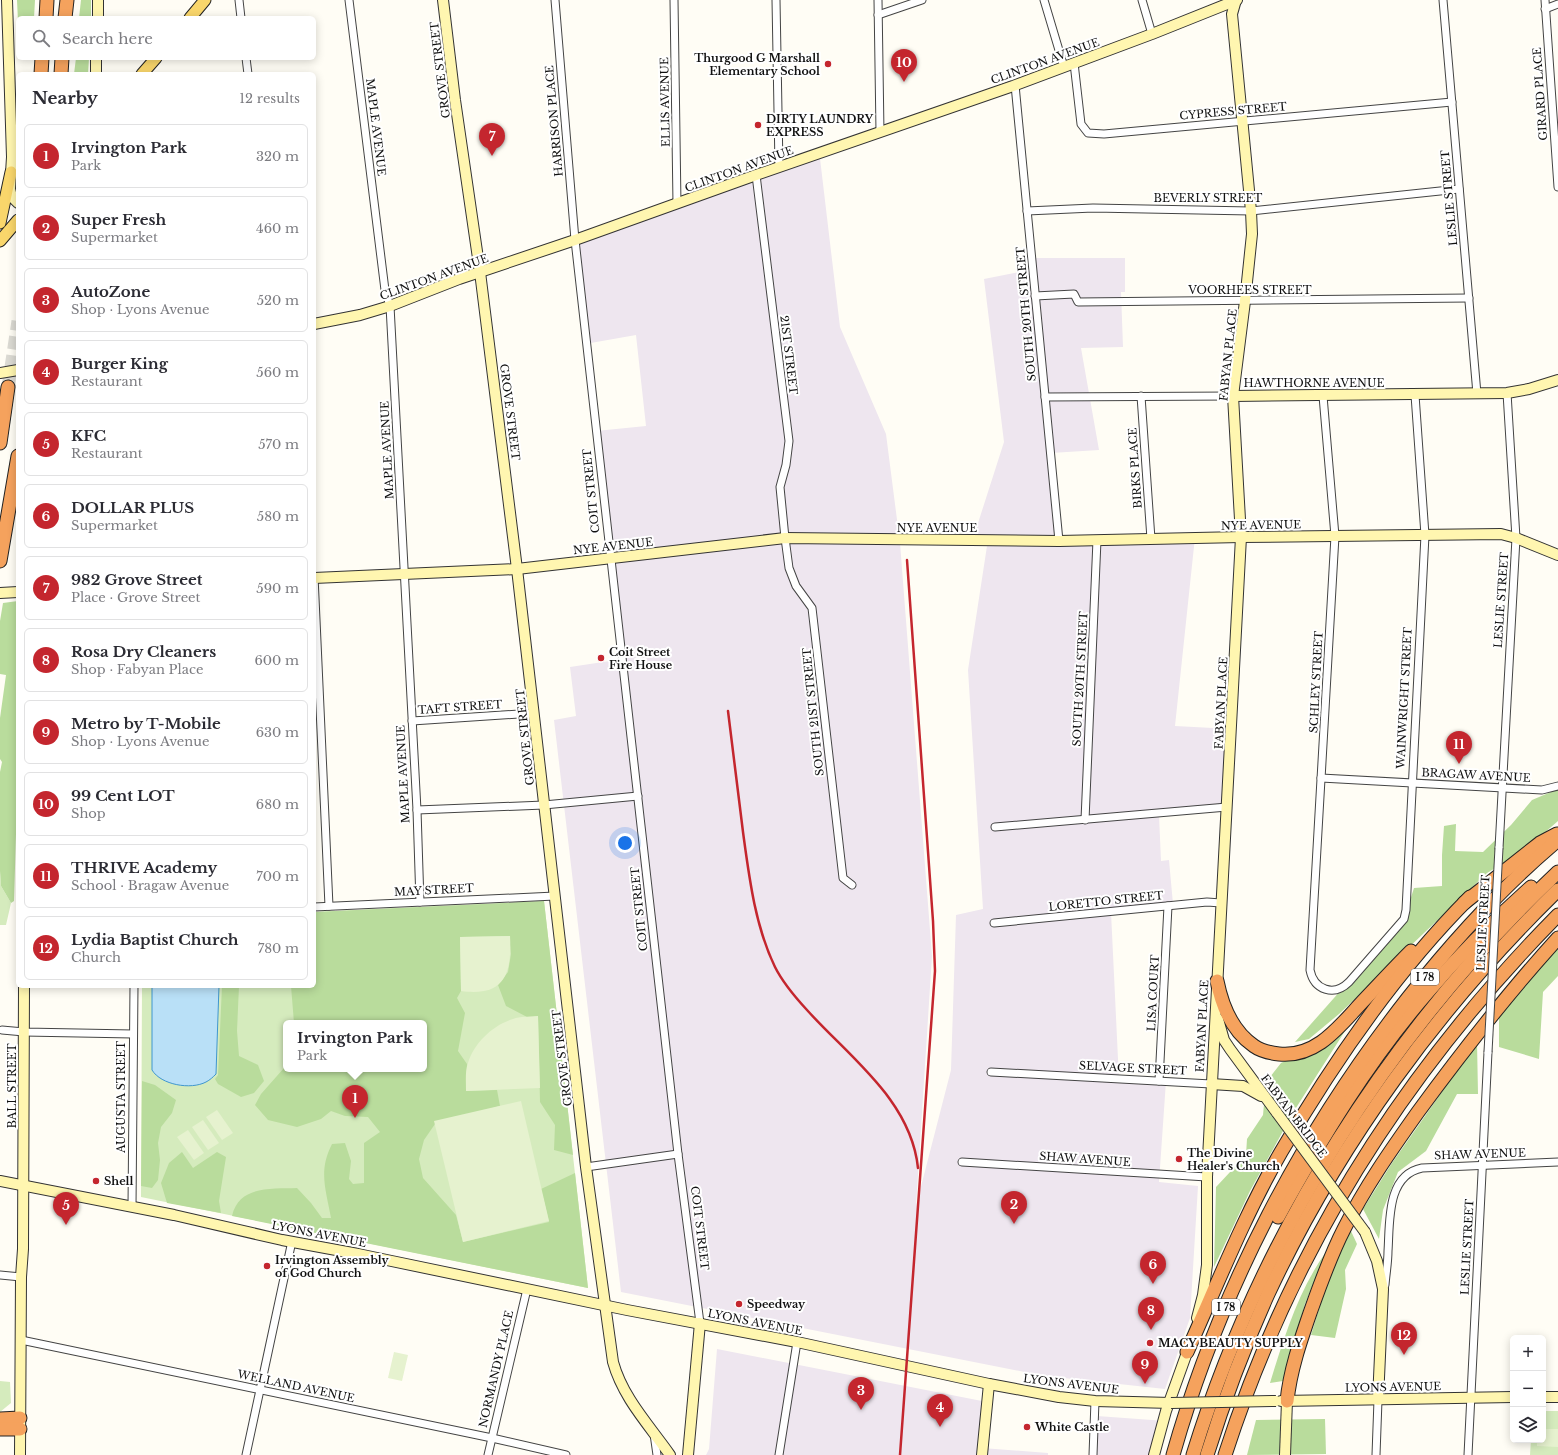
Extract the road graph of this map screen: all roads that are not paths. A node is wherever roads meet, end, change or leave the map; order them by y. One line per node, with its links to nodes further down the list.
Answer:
1 (7, 0): 45 (main road)
2 (47, 0): 22 (highway)
3 (67, 0): 23 (highway)
4 (98, 0): 24 (main road)
5 (205, 0): 25 (main road)
6 (239, 0): 26 (street)
7 (349, 0): 61 (street, MAPLE AVENUE)
8 (443, 0): 57 (main road, GROVE STREET)
9 (555, 0): 55 (street, HARRISON PLACE)
10 (674, 0): 50 (street, ELLIS AVENUE)
11 (776, 0): 44 (street)
12 (878, 0): 21 (street)
13 (922, 0): 21 (street)
14 (1044, 0): 34 (street)
15 (1142, 0): 27 (street)
16 (1236, 0): 27 (main road, CLINTON AVENUE); 42 (main road, FABYAN PLACE)
17 (1443, 0): 41 (street, LESLIE STREET)
18 (1545, 0): 20 (street, GIRARD PLACE)
19 (1558, 4): 20 (street)
20 (1545, 8): 47 (street, GIRARD PLACE)
21 (878, 15): 43 (street)
22 (46, 16)
23 (65, 16)
24 (98, 16)
25 (192, 16)
26 (241, 16)
27 (1152, 34): 33 (main road, CLINTON AVENUE)
28 (42, 60): 35 (highway)
29 (62, 60): 36 (highway)
30 (96, 60): 37 (main road)
31 (154, 60): 38 (main road)
32 (246, 60): 39 (street)
33 (1074, 63): 34 (main road, CLINTON AVENUE); 42 (street, CYPRESS STREET)
34 (1064, 67): 40 (main road, CLINTON AVENUE)
35 (41, 72)
36 (61, 72)
37 (96, 72)
38 (144, 72)
39 (248, 72)
40 (1015, 85): 43 (main road, CLINTON AVENUE); 51 (street, SOUTH 20TH STREET)
41 (1452, 102): 42 (street, CYPRESS STREET); 48 (street, LESLIE STREET)
42 (1242, 122): 52 (main road, FABYAN PLACE)
43 (880, 132): 44 (main road, CLINTON AVENUE)
44 (779, 167): 46 (main road, CLINTON AVENUE)
45 (11, 172): 49 (main road); 54 (main road)
46 (756, 175): 50 (main road, CLINTON AVENUE); 79 (street, 21ST STREET)
47 (1558, 187)
48 (1459, 189): 52 (street, BEVERLY STREET); 59 (street, LESLIE STREET)
49 (16, 200)
50 (677, 204): 55 (main road, CLINTON AVENUE)
51 (1027, 211): 52 (street, BEVERLY STREET); 58 (street, SOUTH 20TH STREET)
52 (1251, 211): 60 (main road, FABYAN PLACE)
53 (16, 222): 56 (main road)
54 (0, 223)
55 (575, 240): 57 (main road, CLINTON AVENUE); 85 (street, COIT STREET)
56 (0, 241)
57 (480, 272): 61 (main road, CLINTON AVENUE); 87 (main road, GROVE STREET)
58 (1035, 296): 60 (street, VOORHEES STREET); 73 (street, SOUTH 20TH STREET)
59 (1469, 298): 60 (street, VOORHEES STREET); 68 (street, LESLIE STREET)
60 (1245, 301): 71 (main road, FABYAN PLACE)
61 (390, 306): 62 (main road, CLINTON AVENUE); 88 (street, MAPLE AVENUE)
62 (316, 324)
63 (16, 370): 64 (main road)
64 (0, 373)
65 (1558, 380): 67 (main road, HAWTHORNE AVENUE)
66 (8, 387): 74 (highway)
67 (1507, 393): 68 (main road, HAWTHORNE AVENUE); 80 (street, LESLIE STREET)
68 (1478, 394): 69 (main road, HAWTHORNE AVENUE)
69 (1415, 395): 72 (main road, HAWTHORNE AVENUE); 76 (street, WAINWRIGHT STREET)
70 (1140, 396): 71 (street, HAWTHORNE AVENUE); 73 (street, HAWTHORNE AVENUE); 81 (street, BIRKS PLACE)
71 (1234, 396): 72 (main road, HAWTHORNE AVENUE); 78 (main road, FABYAN PLACE)
72 (1323, 396): 77 (street, SCHLEY STREET)
73 (1045, 397): 83 (street, SOUTH 20TH STREET)
74 (0, 443)
75 (16, 468): 86 (highway)
76 (1425, 535): 77 (main road, NYE AVENUE); 80 (main road, NYE AVENUE); 94 (street, WAINWRIGHT STREET)
77 (1335, 536): 78 (main road, NYE AVENUE); 93 (street, SCHLEY STREET)
78 (1241, 537): 81 (main road, NYE AVENUE); 99 (main road, FABYAN PLACE)
79 (785, 538): 83 (main road, NYE AVENUE); 85 (main road, NYE AVENUE); 107 (street, SOUTH 21ST STREET)
80 (1516, 538): 84 (main road, NYE AVENUE); 96 (street, LESLIE STREET)
81 (1150, 539): 82 (main road, NYE AVENUE)
82 (1097, 540): 83 (main road, NYE AVENUE); 101 (street, SOUTH 20TH STREET)
83 (1059, 541)
84 (1558, 555)
85 (610, 558): 87 (main road, NYE AVENUE); 97 (street, COIT STREET)
86 (0, 560)
87 (517, 569): 88 (main road, NYE AVENUE); 91 (main road, GROVE STREET)
88 (405, 574): 89 (main road, NYE AVENUE); 92 (street, MAPLE AVENUE)
89 (316, 578)
90 (316, 619): 113 (street)
91 (534, 713): 92 (street, TAFT STREET); 98 (main road, GROVE STREET)
92 (412, 721): 100 (street, MAPLE AVENUE)
93 (1321, 778): 94 (street, BRAGAW AVENUE); 120 (street, SCHLEY STREET)
94 (1412, 783): 96 (street, BRAGAW AVENUE); 120 (street, WAINWRIGHT STREET)
95 (1558, 786): 96 (street, BRAGAW AVENUE)
96 (1502, 788): 134 (street, LESLIE STREET, bridge)
97 (638, 796): 98 (street); 131 (street, COIT STREET)
98 (544, 805): 100 (street); 109 (main road, GROVE STREET)
99 (1227, 807): 101 (street); 112 (main road, FABYAN PLACE)
100 (417, 810): 111 (street, MAPLE AVENUE)
101 (1085, 820): 102 (street)
102 (995, 827)
103 (1558, 834): 110 (highway)
104 (1558, 840): 146 (highway, I 78)
105 (1558, 863): 146 (highway)
106 (1558, 872): 178 (highway, I 78)
107 (852, 886)
108 (1558, 890): 179 (highway)
109 (555, 896): 111 (street, MAY STREET); 135 (main road, GROVE STREET)
110 (1470, 897): 119 (highway); 150 (highway)
111 (420, 902): 113 (street, MAY STREET)
112 (1221, 903): 114 (street, LORETTO STREET); 119 (main road, FABYAN PLACE)
113 (330, 906): 115 (street, MAY STREET)
114 (1168, 906): 117 (street, LORETTO STREET); 128 (street, LISA COURT)
115 (316, 907)
116 (1558, 915): 180 (highway)
117 (994, 923)
118 (1558, 938): 159 (highway)
119 (1217, 981): 123 (main road, FABYAN PLACE)
120 (1349, 982)
121 (24, 988): 125 (main road, BALL STREET)
122 (134, 988): 126 (street, AUGUSTA STREET)
123 (1216, 1008): 129 (main road, FABYAN PLACE); 130 (main road, FABYAN BRIDGE)
124 (2, 1030): 125 (street)
125 (24, 1032): 126 (street); 138 (main road, BALL STREET)
126 (132, 1034): 139 (street, AUGUSTA STREET)
127 (991, 1072): 128 (street, SELVAGE STREET)
128 (1159, 1081): 129 (street, SELVAGE STREET)
129 (1211, 1084): 130 (main road, SELVAGE STREET); 136 (main road, FABYAN PLACE)
130 (1268, 1102): 144 (main road, FABYAN BRIDGE, bridge)
131 (678, 1154): 135 (street); 147 (street, COIT STREET)
132 (962, 1162): 136 (street, SHAW AVENUE)
133 (1558, 1162): 134 (street, SHAW AVENUE)
134 (1482, 1165): 144 (street, SHAW AVENUE); 156 (street, LESLIE STREET)
135 (586, 1167): 145 (main road, GROVE STREET)
136 (1207, 1178): 150 (main road, FABYAN PLACE)
137 (0, 1182): 138 (main road, LYONS AVENUE)
138 (23, 1186): 139 (main road, LYONS AVENUE); 142 (main road, BALL STREET)
139 (132, 1207): 140 (main road, LYONS AVENUE)
140 (292, 1241): 143 (main road, LYONS AVENUE); 152 (street)
141 (0, 1275): 142 (street)
142 (21, 1277): 148 (main road, BALL STREET)
143 (527, 1289): 145 (main road, LYONS AVENUE); 165 (street, NORMANDY PLACE)
144 (1384, 1297): 157 (main road)
145 (605, 1305): 147 (main road, LYONS AVENUE); 164 (main road, GROVE STREET)
146 (1223, 1315): 177 (highway, I 78)
147 (700, 1323): 149 (main road, LYONS AVENUE); 172 (main road, COIT STREET)
148 (21, 1340): 152 (street, WELLAND AVENUE); 162 (main road, BALL STREET)
149 (797, 1342): 151 (main road, LYONS AVENUE); 173 (street)
150 (1187, 1352): 160 (main road, FABYAN PLACE)
151 (989, 1384): 158 (main road, LYONS AVENUE); 174 (main road)
152 (260, 1390): 165 (street, WELLAND AVENUE); 167 (street)
153 (1558, 1396): 155 (main road)
154 (1510, 1397): 156 (main road, LYONS AVENUE)
155 (1546, 1397)
156 (1470, 1398): 157 (main road, LYONS AVENUE); 183 (street, LESLIE STREET)
157 (1378, 1400): 159 (main road, LYONS AVENUE); 182 (street)
158 (1095, 1401): 160 (main road, LYONS AVENUE); 175 (street)
159 (1282, 1401): 160 (main road, LYONS AVENUE, bridge); 181 (main road)
160 (1170, 1403): 176 (main road, FABYAN PLACE)
161 (0, 1419): 162 (highway)
162 (20, 1424): 163 (highway); 166 (main road, BALL STREET)
163 (0, 1429)
164 (654, 1432): 170 (street); 171 (main road, GROVE STREET)
165 (492, 1438): 168 (street, NORMANDY PLACE); 169 (street, WELLAND AVENUE)
166 (20, 1455)
167 (246, 1455)
168 (488, 1455)
169 (566, 1455)
170 (657, 1455)
171 (670, 1455)
172 (688, 1455)
173 (779, 1455)
174 (982, 1455)
175 (1093, 1455)
176 (1154, 1455)
177 (1173, 1455)
178 (1193, 1455)
179 (1207, 1455)
180 (1225, 1455)
181 (1285, 1455)
182 (1376, 1455)
183 (1468, 1455)

